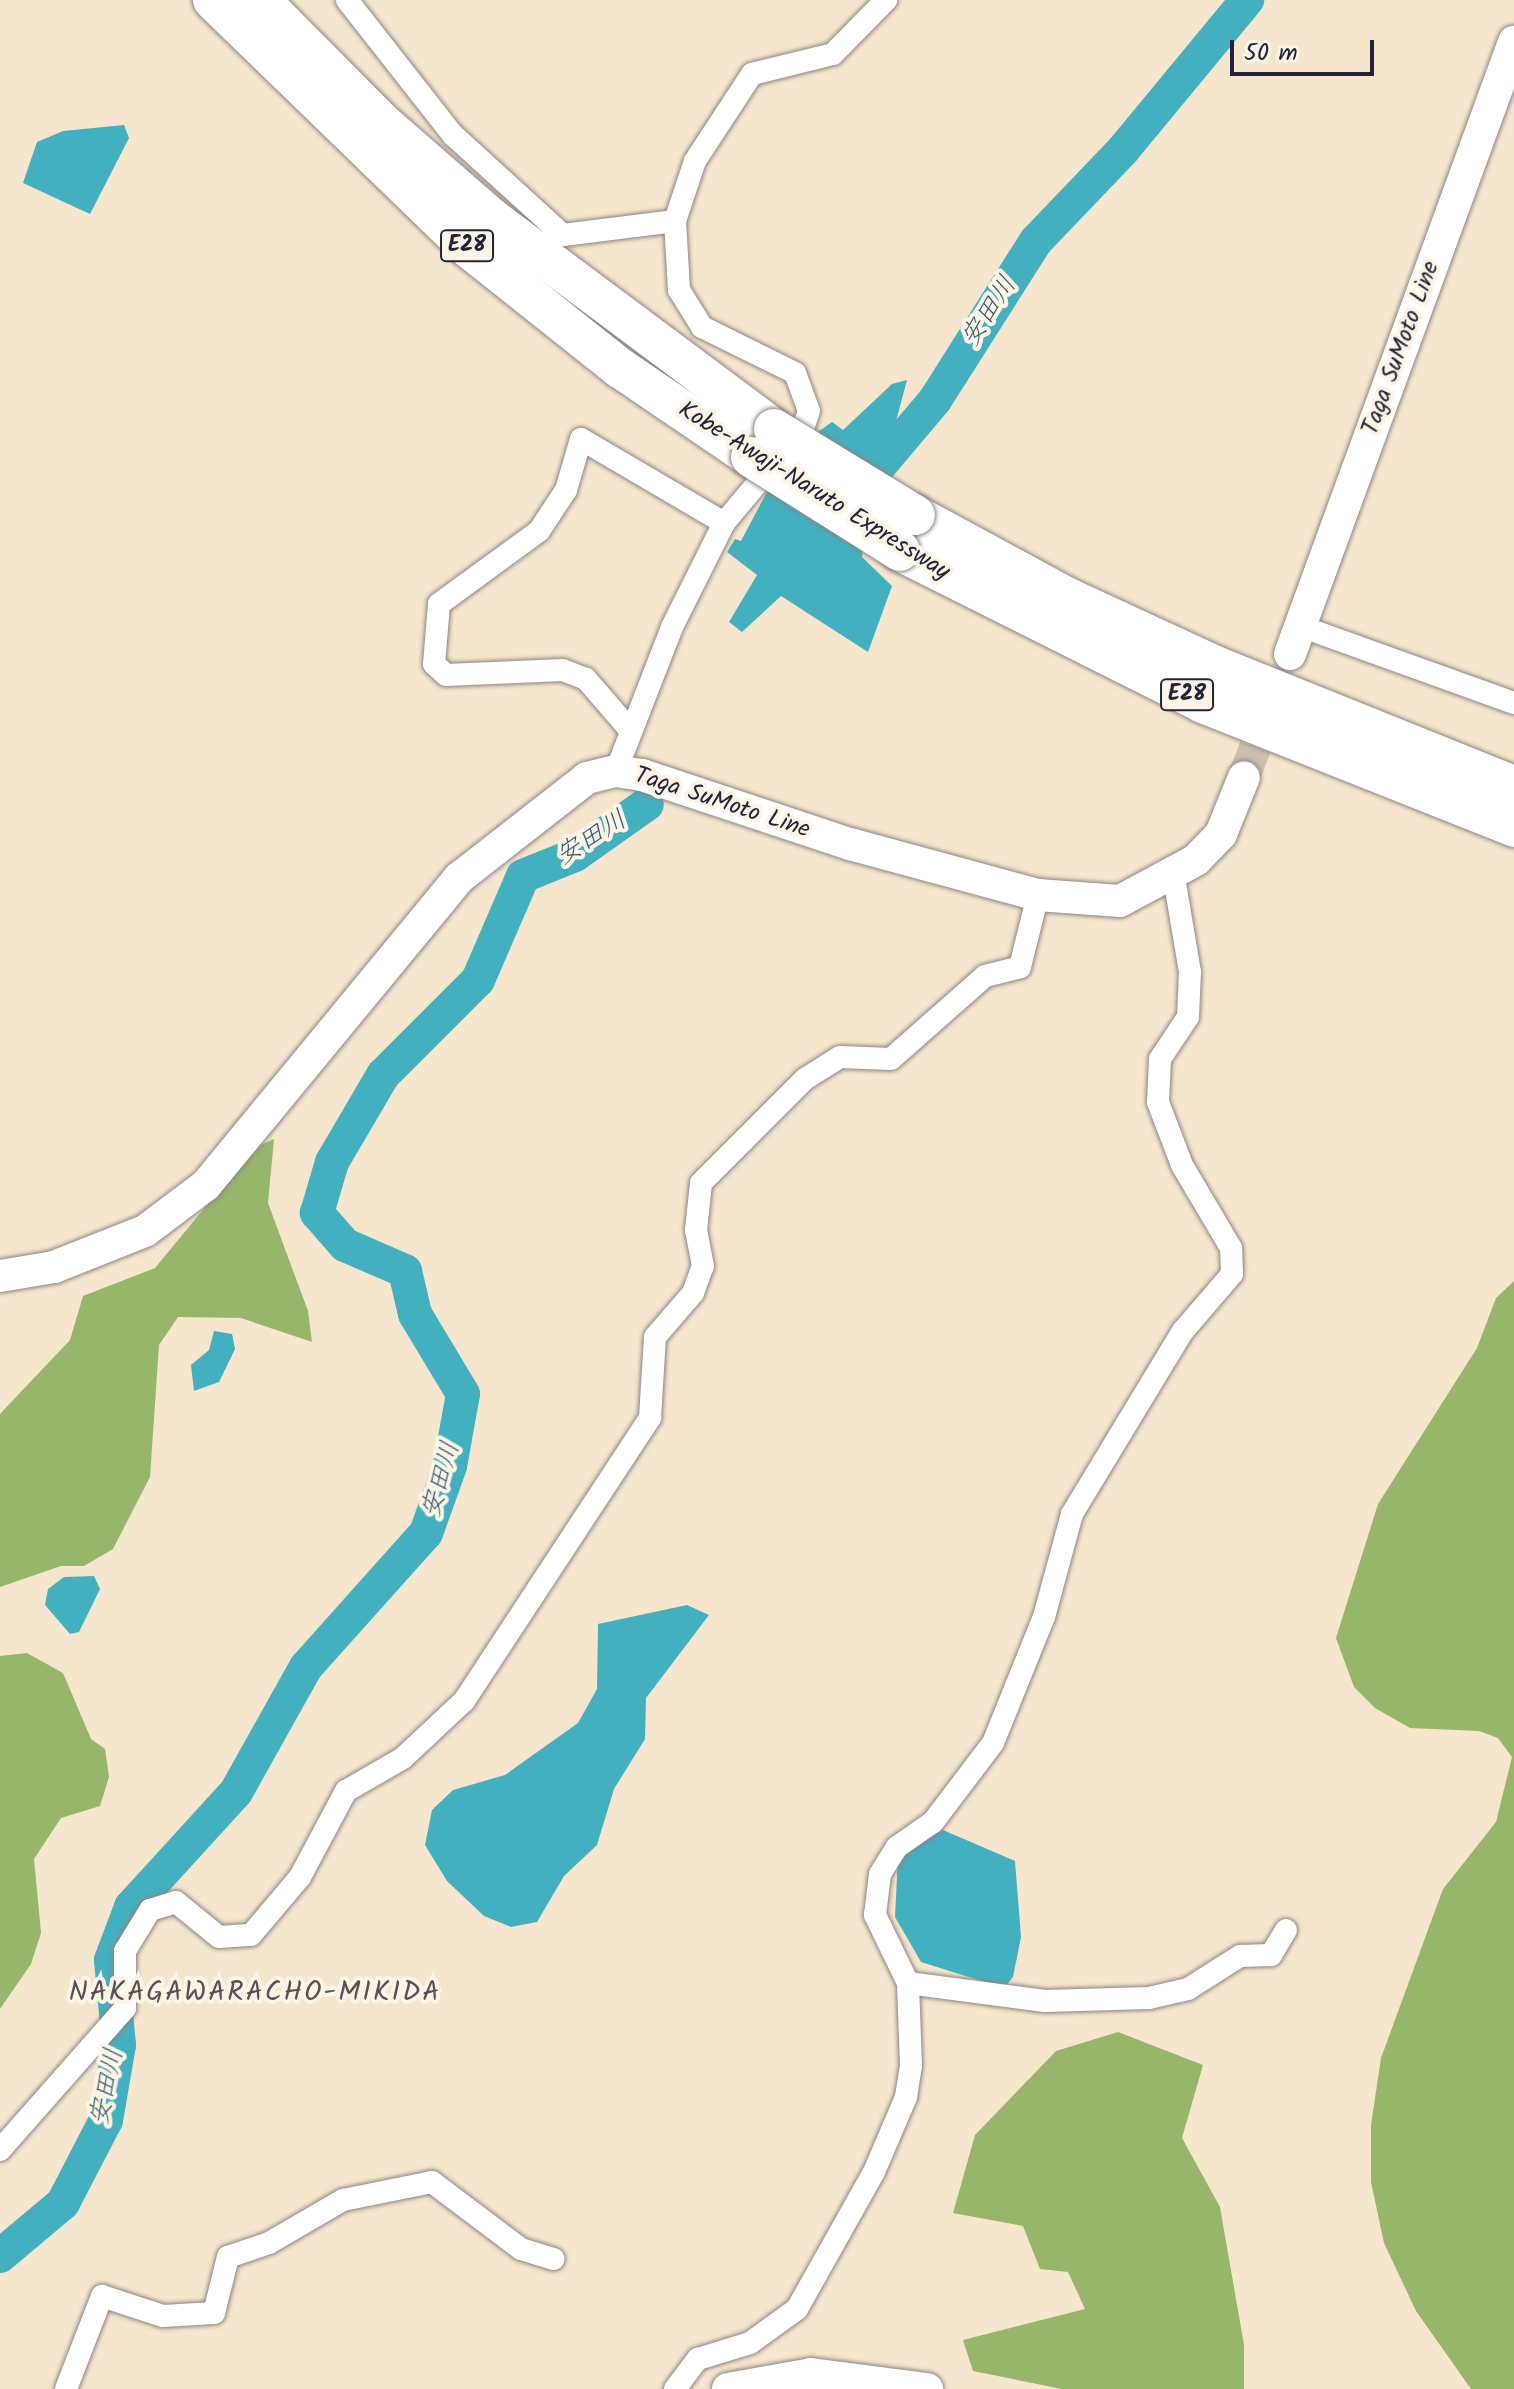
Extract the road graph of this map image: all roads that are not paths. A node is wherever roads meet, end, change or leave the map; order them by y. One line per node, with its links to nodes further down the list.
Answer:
1 (213, 0): 7 (highway, Kobe-Awaji-Naruto Expressway / E28)
2 (260, 0): 7 (highway, Kobe-Awaji-Naruto Expressway / E28)
3 (347, 0): 6 (street)
4 (886, 0): 6 (street)
5 (1514, 42): 9 (main road, Taga SuMoto Line)
6 (675, 221): 8 (street)
7 (762, 443): 14 (highway, Kobe-Awaji-Naruto Expressway / E28, bridge)
8 (724, 523): 11 (street); 11 (street)
9 (1295, 640): 10 (street)
10 (1514, 703)
11 (631, 731): 12 (street)
12 (616, 771): 16 (main road, Taga SuMoto Line); 17 (main road, Taga SuMoto Line)
13 (1244, 777): 15 (main road, Taga SuMoto Line)
14 (1503, 802)
15 (1174, 877): 16 (main road, Taga SuMoto Line); 19 (street)
16 (1038, 895): 20 (street)
17 (0, 1276)
18 (1286, 1930): 19 (street)
19 (908, 1983): 23 (street)
20 (0, 2150)
21 (553, 2259): 22 (street)
22 (66, 2389)
23 (675, 2389)
24 (728, 2389): 25 (main road)
25 (927, 2389)

